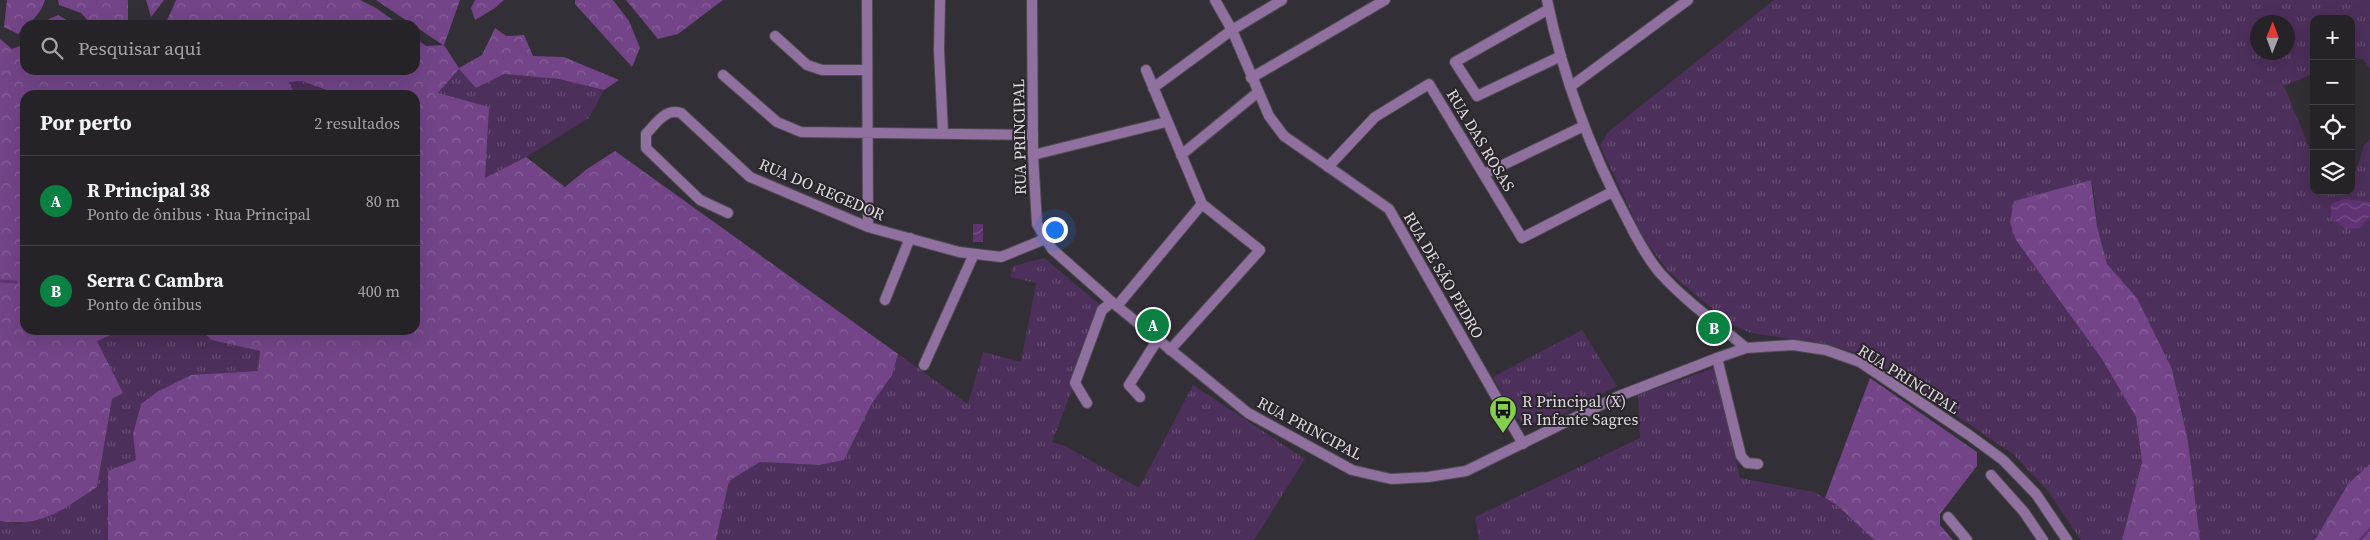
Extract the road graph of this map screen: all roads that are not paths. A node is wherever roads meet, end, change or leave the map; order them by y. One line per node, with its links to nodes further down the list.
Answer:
1 (867, 0): 12 (street)
2 (940, 0): 22 (street)
3 (1032, 0): 23 (street, RUA PRINCIPAL)
4 (1216, 0): 9 (street, RUA DE SÃO PEDRO)
5 (1282, 0): 9 (street)
6 (1385, 0): 15 (street)
7 (1688, 0): 16 (street)
8 (1548, 5): 11 (street); 11 (street)
9 (1232, 30): 15 (street, RUA DE SÃO PEDRO); 17 (street)
10 (775, 36): 12 (street)
11 (1561, 56): 16 (street)
12 (867, 70): 21 (street)
13 (1146, 70): 17 (street)
14 (723, 75): 21 (street)
15 (1251, 78): 18 (street, RUA DE SÃO PEDRO)
16 (1570, 86): 20 (street)
17 (1153, 88): 19 (street)
18 (1257, 93): 25 (street); 26 (street, RUA DE SÃO PEDRO)
19 (1166, 122): 24 (street); 25 (street)
20 (1584, 126): 27 (street); 28 (street)
21 (868, 132): 22 (street); 31 (street)
22 (942, 133): 23 (street)
23 (1033, 136): 24 (street, RUA PRINCIPAL)
24 (1034, 155): 33 (street, RUA PRINCIPAL)
25 (1181, 155): 29 (street)
26 (1328, 167): 27 (street, RUA DAS ROSAS); 44 (street, RUA DE SÃO PEDRO)
27 (1484, 174): 28 (street, RUA DAS ROSAS)
28 (1612, 192): 38 (street)
29 (1202, 204): 36 (street); 39 (street)
30 (728, 213): 31 (street, RUA DO REGEDOR)
31 (868, 227): 32 (street, RUA DO REGEDOR)
32 (910, 238): 34 (street, RUA DO REGEDOR); 35 (street)
33 (1045, 238): 34 (street, RUA DO REGEDOR); 36 (street, RUA PRINCIPAL)
34 (974, 254): 41 (street)
35 (885, 300)
36 (1114, 304): 37 (street, RUA PRINCIPAL); 43 (street)
37 (1158, 339): 39 (street, RUA PRINCIPAL); 42 (street)
38 (1746, 348): 40 (street, RUA PRINCIPAL); 50 (street, RUA PRINCIPAL)
39 (1170, 350): 44 (street, RUA PRINCIPAL)
40 (1717, 358): 44 (street, RUA PRINCIPAL); 45 (street)
41 (924, 365)
42 (1140, 397)
43 (1087, 403)
44 (1523, 444)
45 (1758, 464)
46 (1991, 475): 49 (street)
47 (1948, 517): 48 (street)
48 (1967, 540)
49 (2043, 540)
50 (2067, 540)

